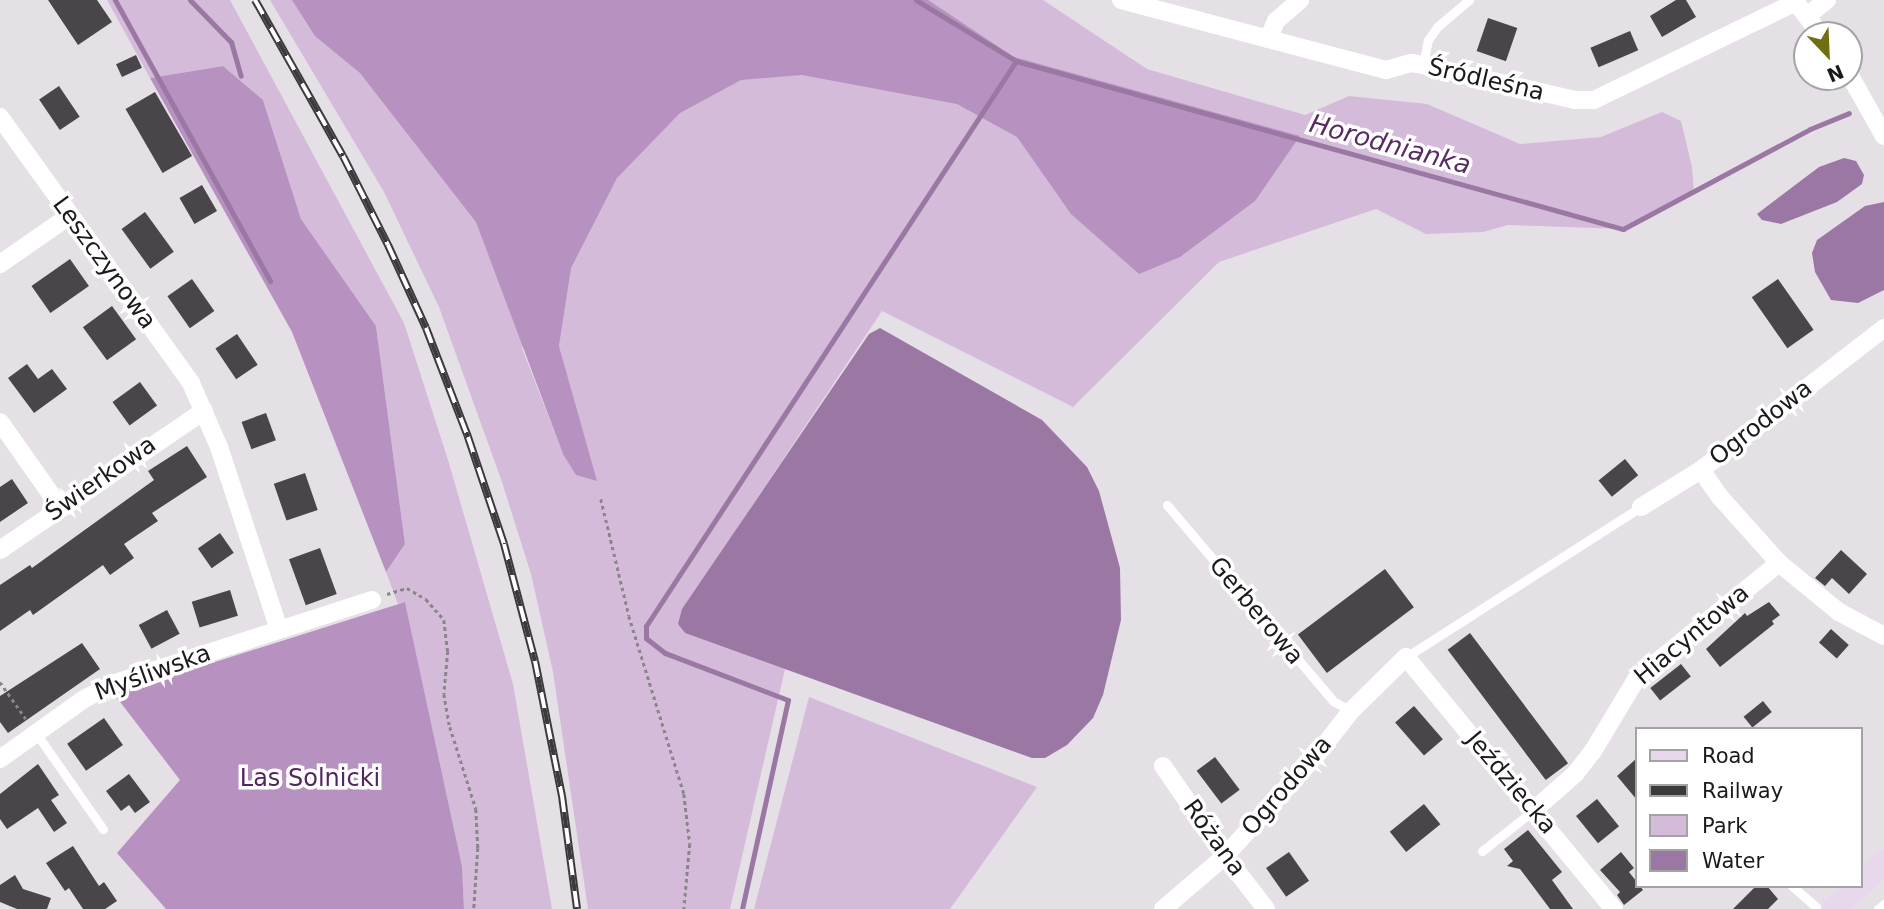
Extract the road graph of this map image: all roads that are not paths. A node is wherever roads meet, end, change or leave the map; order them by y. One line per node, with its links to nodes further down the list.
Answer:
1 (1121, 0): 7 (street, Śródleśna)
2 (1300, 0): 7 (street)
3 (1469, 0): 8 (lane)
4 (1827, 0): 5 (street, Śródleśna)
5 (1799, 6): 6 (street); 8 (street, Śródleśna)
6 (1810, 21)
7 (1268, 39): 8 (street, Śródleśna)
8 (1423, 65)
9 (1859, 91): 11 (street)
10 (0, 117): 12 (street, Leszczynowa)
11 (1881, 130)
12 (69, 216): 13 (street); 15 (street, Leszczynowa)
13 (0, 264)
14 (1884, 328): 17 (street, Ogrodowa)
15 (204, 411): 19 (street, Świerkowa); 24 (street)
16 (0, 422): 19 (street)
17 (1701, 470): 20 (street); 22 (street, Ogrodowa)
18 (1167, 505): 27 (lane, Gerberowa)
19 (61, 507): 21 (street, Świerkowa)
20 (1641, 507): 26 (lane)
21 (0, 550)
22 (1779, 563): 25 (street, Ogrodowa); 31 (street, Hiacyntowa)
23 (372, 600): 24 (street, Myśliwska)
24 (279, 629): 28 (street, Myśliwska)
25 (1883, 629)
26 (1406, 657): 27 (street, Ogrodowa); 31 (street, Jeździecka)
27 (1351, 710): 34 (street, Ogrodowa)
28 (36, 733): 29 (street, Myśliwska); 32 (lane)
29 (0, 758)
30 (1163, 766): 34 (street, Różana)
31 (1534, 810): 33 (lane); 43 (street, Jeździecka)
32 (103, 829)
33 (1482, 851)
34 (1225, 856): 41 (street, Ogrodowa); 42 (street, Różana)
35 (1884, 862): 36 (street)
36 (1863, 882)
37 (1796, 888): 40 (lane)
38 (1856, 888): 40 (street)
39 (1884, 904): 44 (lane)
40 (1833, 908)
41 (1163, 909)
42 (1266, 909)
43 (1614, 909)
44 (1878, 909)

